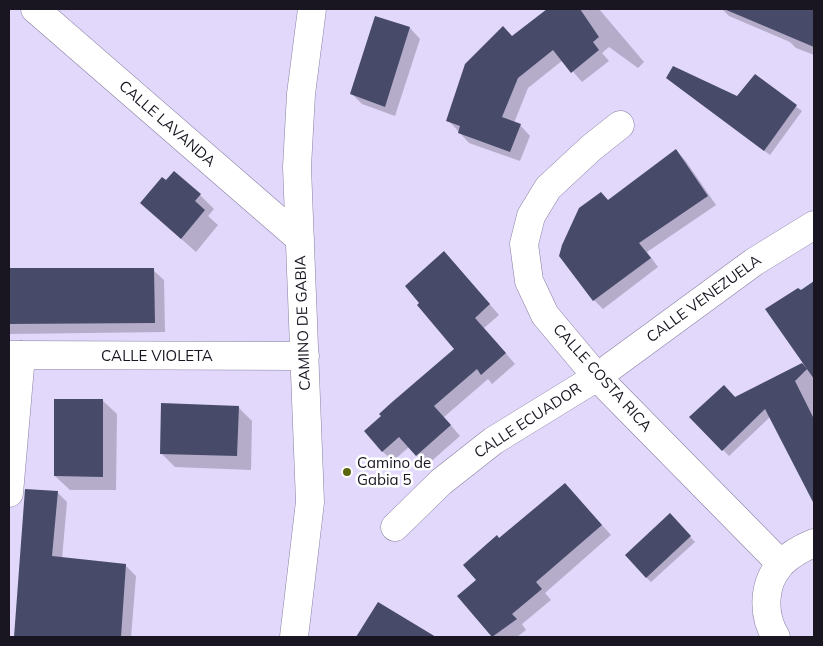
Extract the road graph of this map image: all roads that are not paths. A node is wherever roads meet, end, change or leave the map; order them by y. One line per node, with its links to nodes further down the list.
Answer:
1 (35, 9): 5 (street, CALLE LAVANDA)
2 (312, 9): 5 (street, CAMINO DE GABIA)
3 (620, 125): 8 (street, CALLE COSTA RICA)
4 (814, 225): 8 (street, CALLE VENEZUELA)
5 (300, 239): 7 (street, CAMINO DE GABIA)
6 (15, 355): 7 (street, CALLE VIOLETA); 9 (street)
7 (305, 356): 13 (street, CAMINO DE GABIA)
8 (597, 377): 10 (street, CALLE ECUADOR); 12 (street, CALLE COSTA RICA)
9 (9, 493)
10 (395, 527)
11 (814, 543): 12 (street)
12 (780, 564): 14 (street)
13 (294, 637)
14 (776, 637)

